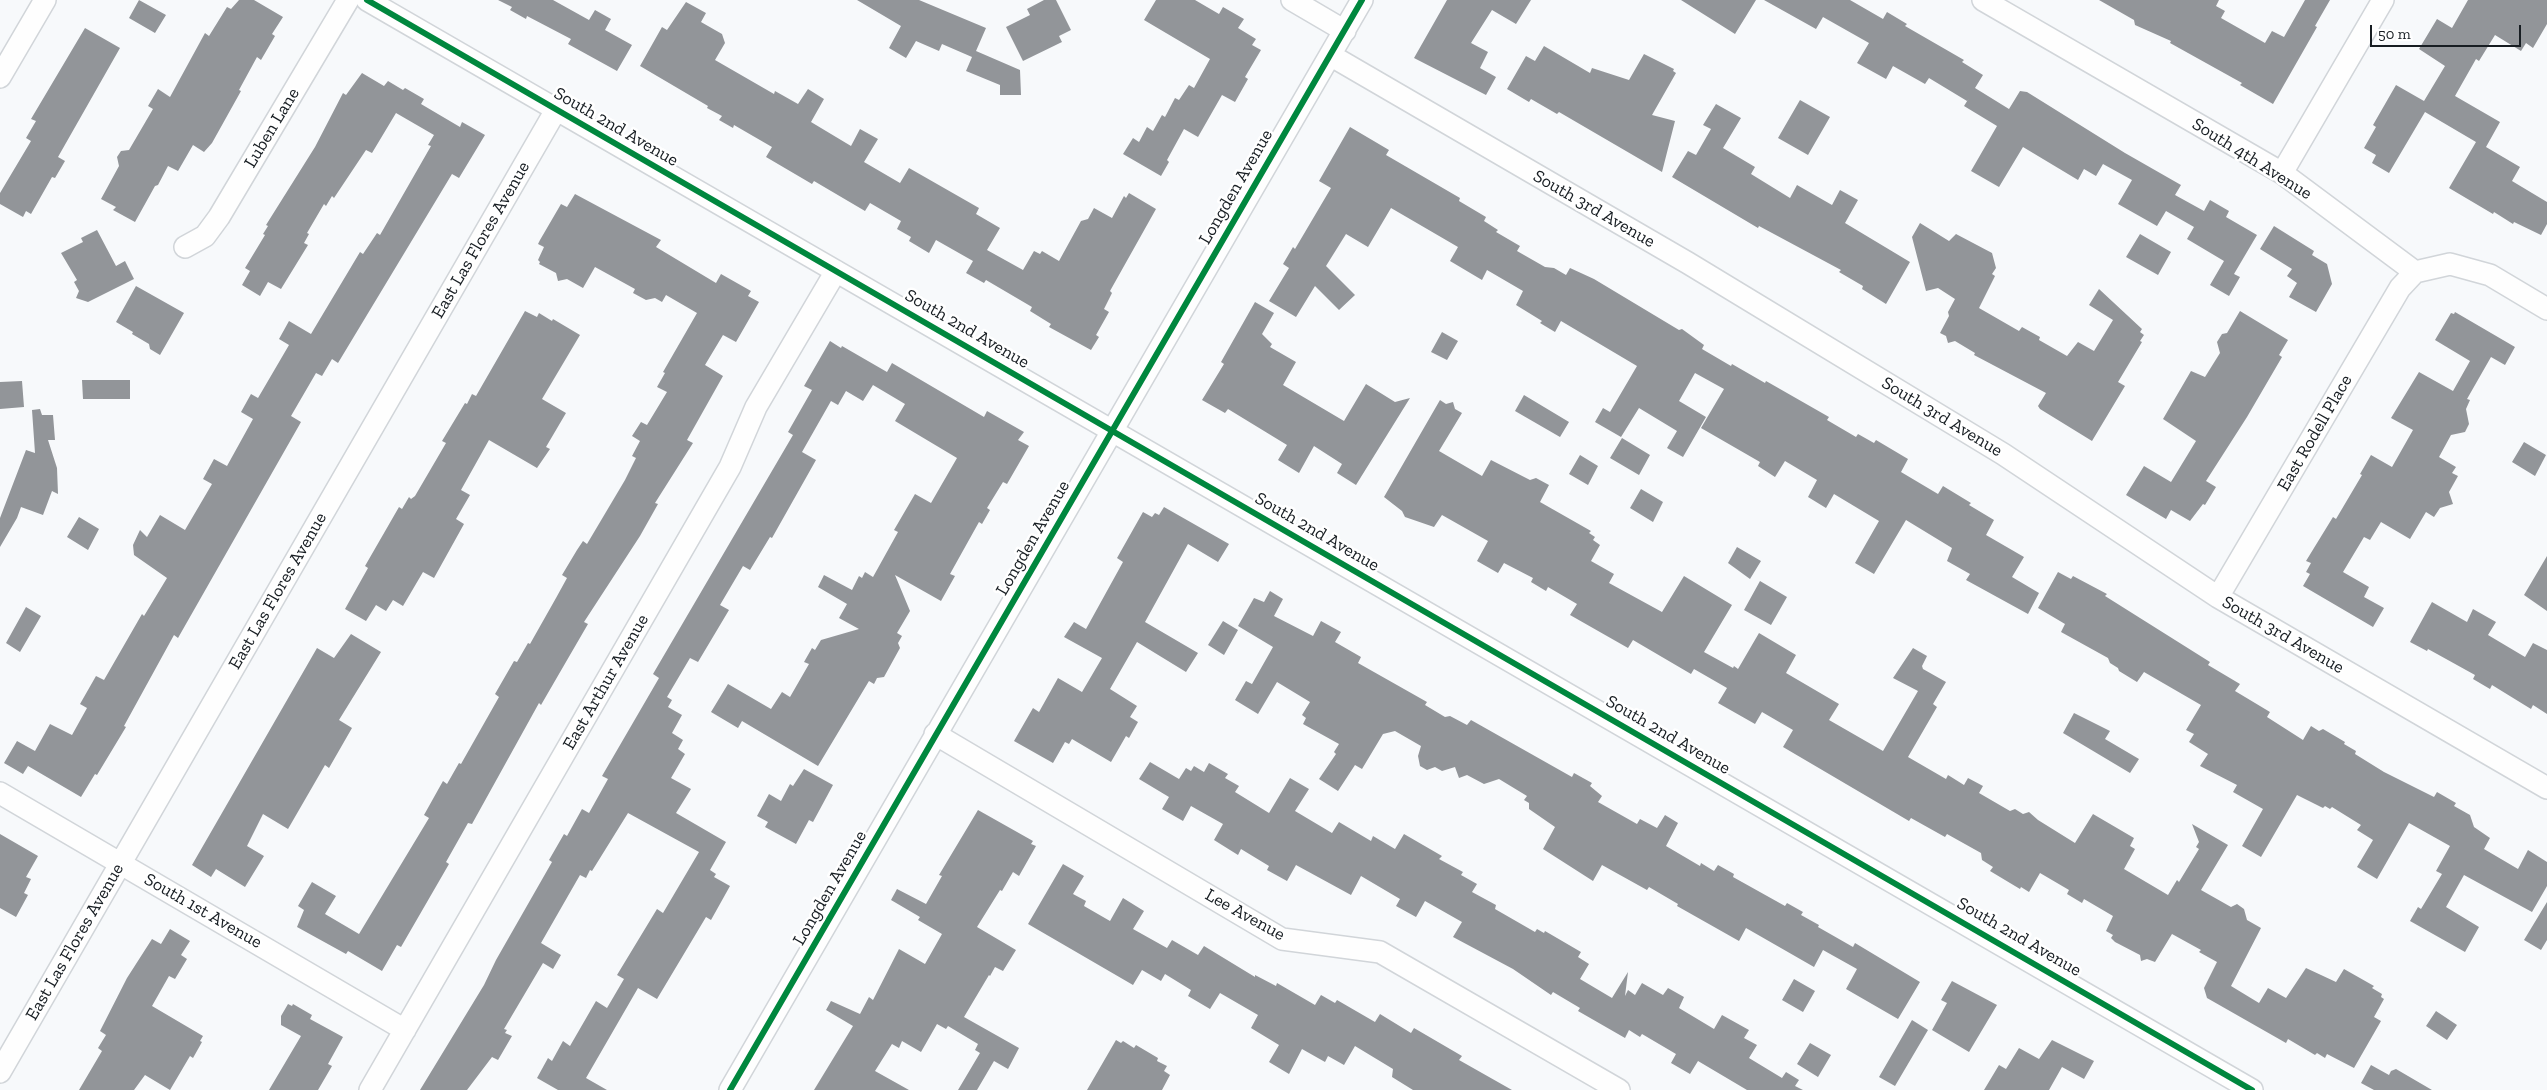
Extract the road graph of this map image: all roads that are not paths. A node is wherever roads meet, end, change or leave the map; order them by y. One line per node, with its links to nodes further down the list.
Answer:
1 (45, 0): 10 (street)
2 (348, 0): 13 (street, Luben Lane)
3 (367, 0): 11 (street, South 2nd Avenue)
4 (1292, 0): 8 (street)
5 (1362, 0): 8 (street, Longden Avenue)
6 (1983, 0): 12 (street, South 4th Avenue)
7 (2383, 0): 12 (street)
8 (1345, 31): 9 (street, Longden Avenue)
9 (1330, 55): 17 (street, Longden Avenue); 18 (street, South 3rd Avenue)
10 (0, 77)
11 (556, 110): 14 (street, South 2nd Avenue); 22 (street, East Las Flores Avenue)
12 (2282, 172): 15 (street, South 4th Avenue)
13 (185, 247)
14 (836, 271): 17 (street, South 2nd Avenue); 23 (street, East Arthur Avenue)
15 (2415, 272): 16 (street); 18 (street, East Rodell Place)
16 (2547, 309)
17 (1113, 431): 19 (street, Longden Avenue); 28 (street, South 2nd Avenue)
18 (2218, 597): 20 (street, South 3rd Avenue)
19 (935, 734): 26 (street, Longden Avenue); 27 (street, Lee Avenue)
20 (2547, 788)
21 (0, 793): 22 (street, South 1st Avenue)
22 (121, 863): 23 (street, South 1st Avenue); 24 (street, East Las Flores Avenue)
23 (405, 1030): 25 (street, East Arthur Avenue)
24 (0, 1072)
25 (370, 1090)
26 (730, 1090)
27 (1619, 1090)
28 (2252, 1090)

